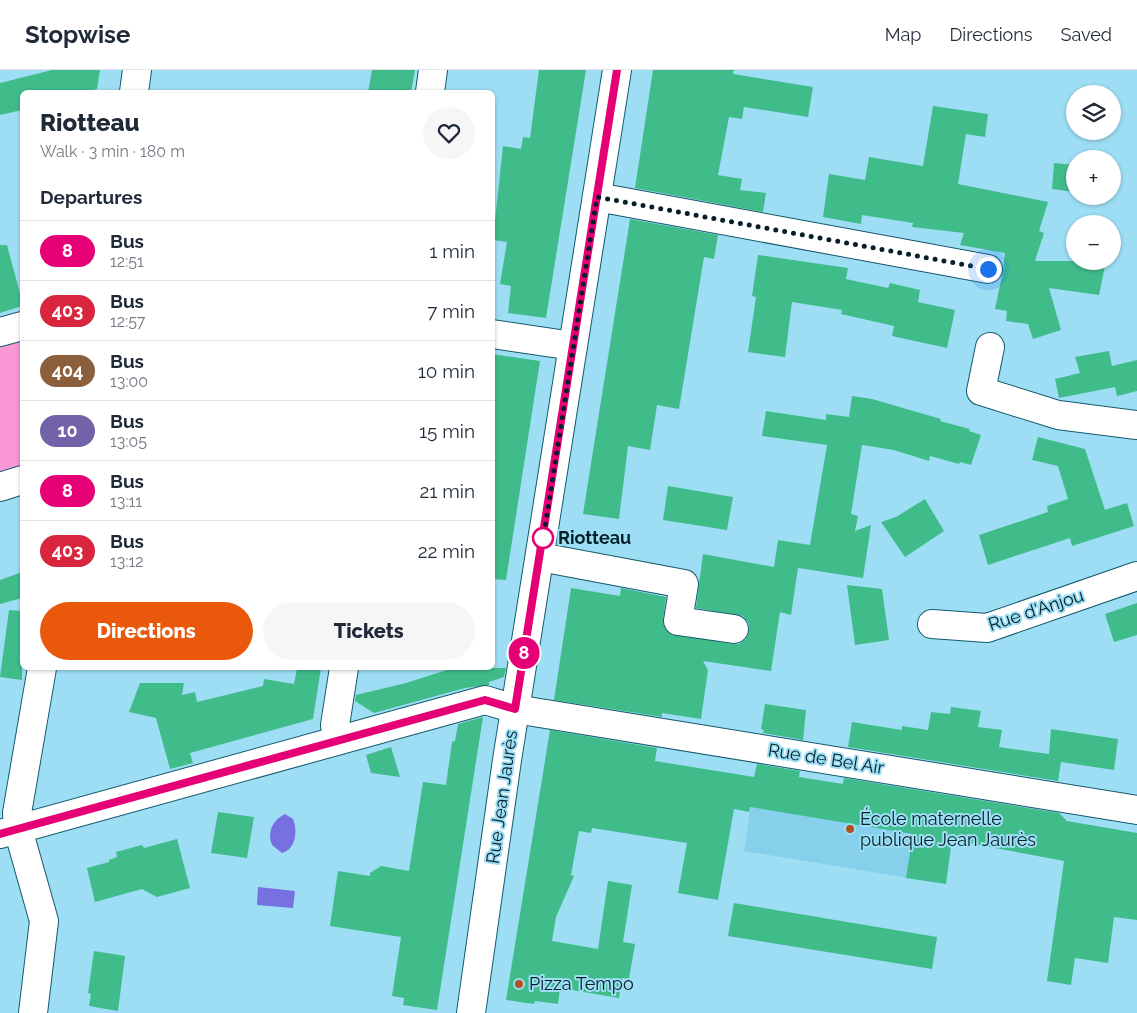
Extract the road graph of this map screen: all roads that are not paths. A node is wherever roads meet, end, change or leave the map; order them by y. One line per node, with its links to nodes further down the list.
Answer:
1 (138, 70): 4 (street)
2 (434, 70): 5 (street)
3 (617, 70): 6 (street, Rue Jean Jaurès)
4 (134, 90)
5 (430, 90)
6 (597, 197): 7 (street); 11 (street, Rue Jean Jaurès)
7 (988, 269)
8 (20, 327): 9 (street)
9 (0, 332)
10 (495, 334): 11 (street)
11 (573, 346): 16 (street, Rue Jean Jaurès)
12 (990, 347): 13 (street)
13 (1137, 425)
14 (20, 481): 15 (street)
15 (0, 487)
16 (540, 557): 19 (street); 22 (street, Rue Jean Jaurès)
17 (1137, 576): 18 (street, Rue d'Anjou)
18 (932, 624)
19 (734, 629)
20 (42, 670): 25 (street)
21 (344, 670): 23 (street)
22 (515, 709): 23 (street, Rue de Bel Air); 24 (street, Rue de Bel Air); 27 (street, Rue Jean Jaurès)
23 (337, 740): 25 (street, Rue de Bel Air)
24 (1137, 810)
25 (9, 831): 26 (street)
26 (33, 1013)
27 (472, 1013)

